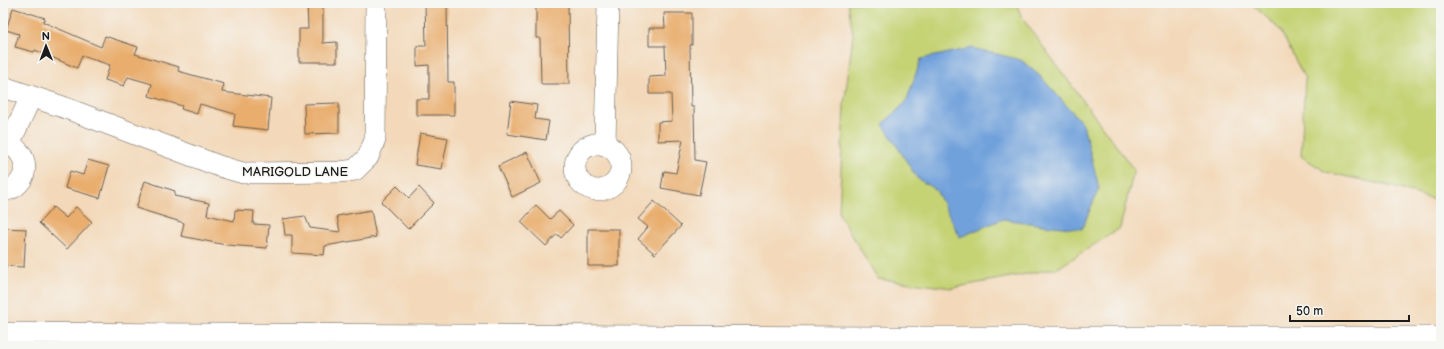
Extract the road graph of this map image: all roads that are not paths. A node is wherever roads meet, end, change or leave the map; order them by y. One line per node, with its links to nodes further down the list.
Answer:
1 (376, 3): 4 (street, MARIGOLD LANE)
2 (608, 3): 6 (street)
3 (3, 87): 4 (street, MARIGOLD LANE)
4 (31, 97): 5 (street)
5 (6, 144): 7 (street)
6 (605, 145)
7 (3, 190)
8 (3, 333): 10 (street)
9 (1441, 337): 10 (street)
10 (1258, 341)

